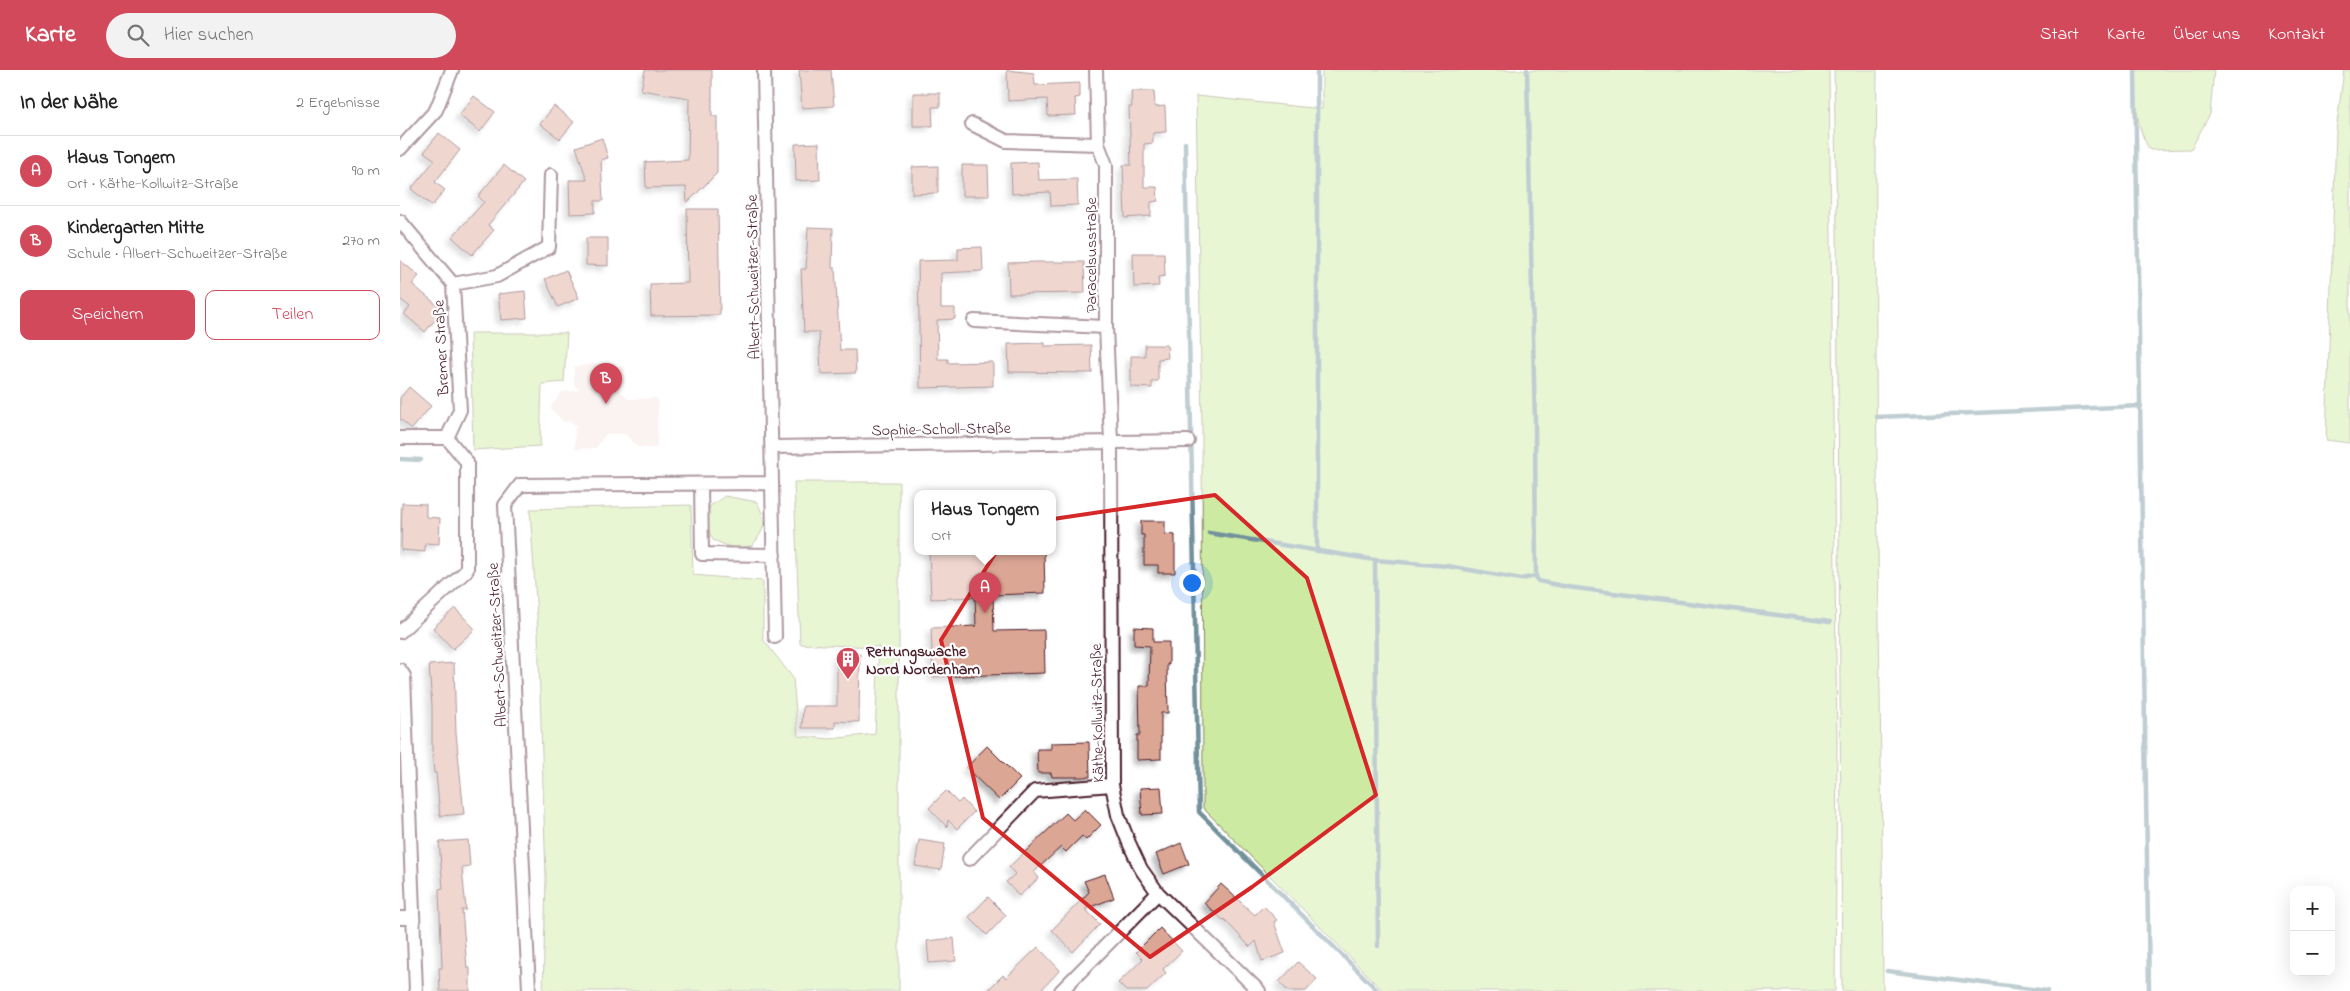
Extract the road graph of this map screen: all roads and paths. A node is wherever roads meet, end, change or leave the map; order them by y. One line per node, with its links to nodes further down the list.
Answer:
1 (452, 70): 6 (street)
2 (764, 70): 16 (street, Albert-Schweitzer-Straße)
3 (1096, 70): 5 (street, Paracelsusstraße)
4 (972, 124): 5 (street)
5 (1098, 144): 11 (street, Paracelsusstraße)
6 (400, 149)
7 (550, 175): 9 (street, Bremer Straße)
8 (400, 221): 9 (street, Bremer Straße)
9 (453, 284): 13 (street, Bremer Straße)
10 (974, 321): 11 (street)
11 (1106, 327): 15 (street, Paracelsusstraße)
12 (400, 438): 13 (street)
13 (447, 438): 20 (street)
14 (1188, 441): 15 (street, Sophie-Scholl-Straße)
15 (1111, 442): 16 (street, Sophie-Scholl-Straße); 23 (street, Käthe-Kollwitz-Straße)
16 (772, 447): 17 (street, Albert-Schweitzer-Straße)
17 (772, 483): 18 (street, Albert-Schweitzer-Straße); 19 (street, Albert-Schweitzer-Straße)
18 (701, 484): 19 (street); 28 (street, Albert-Schweitzer-Straße)
19 (774, 555): 21 (street, Albert-Schweitzer-Straße)
20 (400, 632)
21 (775, 637)
22 (400, 670): 27 (street)
23 (1112, 785): 24 (street); 25 (street, Käthe-Kollwitz-Straße)
24 (969, 859)
25 (1158, 893): 30 (street); 31 (street, Käthe-Kollwitz-Straße)
26 (400, 918): 27 (street)
27 (413, 918): 29 (street)
28 (529, 989)
29 (416, 991)
30 (1061, 991)
31 (1259, 991)

